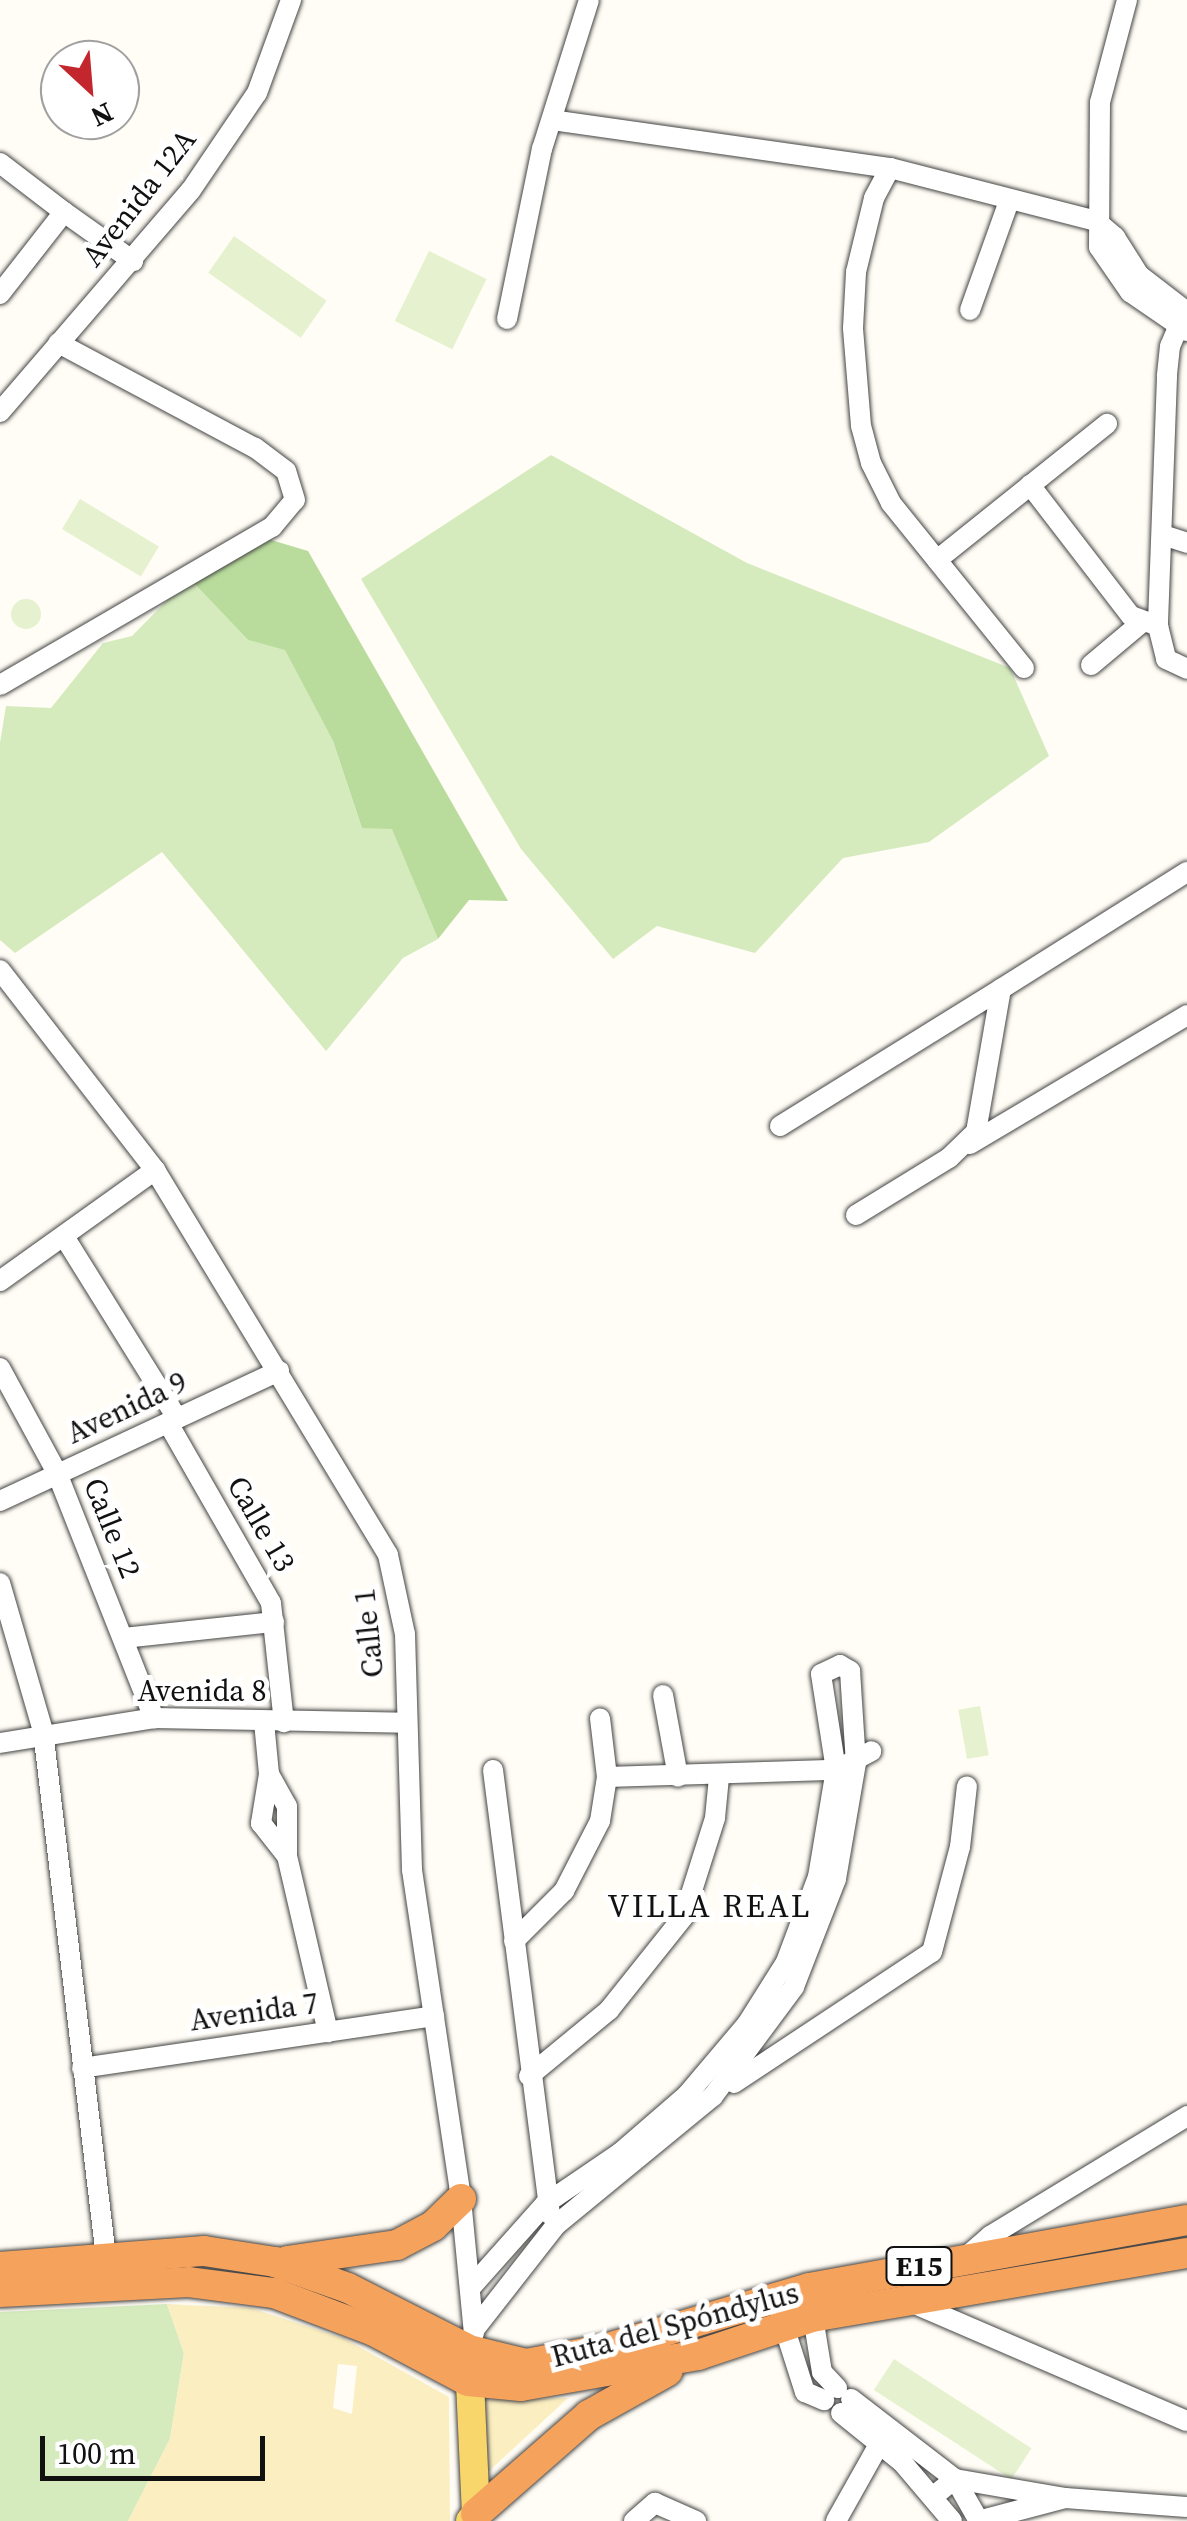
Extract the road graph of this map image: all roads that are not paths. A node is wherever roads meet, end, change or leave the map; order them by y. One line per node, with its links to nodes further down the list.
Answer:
1 (291, 0): 10 (street, Avenida 12A)
2 (589, 0): 4 (street)
3 (1127, 0): 9 (street)
4 (552, 120): 6 (street); 13 (street)
5 (0, 164): 8 (street)
6 (890, 168): 7 (street); 21 (street)
7 (1009, 200): 9 (street); 12 (street)
8 (64, 212): 10 (street); 11 (street)
9 (1096, 221): 14 (street)
10 (133, 260): 15 (street, Avenida 12A)
11 (1, 292)
12 (970, 310)
13 (507, 319)
14 (1184, 320): 19 (street)
15 (58, 343): 16 (street, Avenida 12A); 26 (street)
16 (0, 412)
17 (1107, 424): 18 (street)
18 (1030, 485): 21 (street); 22 (street)
19 (1166, 536): 20 (street); 22 (street)
20 (1187, 543)
21 (936, 560): 24 (street)
22 (1149, 624): 23 (street); 25 (street)
23 (1091, 665)
24 (1024, 668)
25 (1187, 668)
26 (0, 684)
27 (1187, 872): 29 (street)
28 (0, 970): 33 (street, Calle 1)
29 (1001, 990): 31 (street); 32 (street)
30 (1187, 1015): 32 (street)
31 (780, 1126)
32 (960, 1150): 34 (street)
33 (155, 1170): 35 (street); 38 (street, Calle 1)
34 (856, 1215)
35 (65, 1238): 36 (street); 39 (street, Calle 13)
36 (0, 1282)
37 (0, 1368): 40 (street, Calle 12)
38 (279, 1371): 39 (street, Avenida 9); 49 (street, Calle 1)
39 (173, 1421): 40 (street, Avenida 9); 43 (street, Calle 13)
40 (58, 1472): 41 (street, Avenida 9); 44 (street, Calle 12)
41 (0, 1501)
42 (0, 1583): 50 (street)
43 (274, 1622): 44 (street); 48 (street, Calle 13)
44 (124, 1638): 46 (street, Calle 12)
45 (663, 1695): 54 (street)
46 (154, 1718): 48 (street, Avenida 8); 50 (street, Avenida 8)
47 (600, 1718): 53 (street)
48 (274, 1722): 49 (street, Avenida 8); 59 (street, Calle 13)
49 (406, 1723): 58 (street, Calle 1)
50 (43, 1731): 51 (street, Avenida 8); 60 (street)
51 (0, 1742)
52 (493, 1770): 57 (street)
53 (608, 1777): 54 (street); 57 (street)
54 (678, 1777): 55 (street)
55 (719, 1777): 61 (street); 62 (street)
56 (967, 1786): 62 (street)
57 (514, 1940): 61 (street)
58 (434, 2016): 59 (street, Avenida 7); 65 (street, Calle 1)
59 (328, 2032): 60 (street, Avenida 7)
60 (82, 2068): 70 (street)
61 (529, 2076): 66 (street)
62 (699, 2099): 64 (street)
63 (1187, 2116): 71 (street)
64 (625, 2160): 66 (street); 68 (street)
65 (462, 2199): 72 (highway); 74 (street, Calle 1)
66 (545, 2204): 68 (street); 74 (street)
67 (1187, 2220): 71 (highway, Ruta del Spóndylus / E15)
68 (556, 2225): 79 (street)
69 (1187, 2252): 75 (highway, Ruta del Spóndylus / E15)
70 (106, 2257): 72 (highway, Ruta del Spóndylus / E15); 73 (highway, Ruta del Spóndylus / E15)
71 (964, 2259): 75 (street); 78 (highway, Ruta del Spóndylus / E15)
72 (275, 2262): 79 (highway, Ruta del Spóndylus / E15)
73 (0, 2267)
74 (472, 2286): 79 (street, Calle 1)
75 (972, 2289): 77 (highway, Ruta del Spóndylus / E15)
76 (0, 2292): 81 (highway, Ruta del Spóndylus / E15)
77 (906, 2300): 78 (highway, Ruta del Spóndylus / E15); 83 (street)
78 (795, 2307): 79 (highway, Ruta del Spóndylus / E15); 80 (highway, Ruta del Spóndylus / E15); 82 (street); 82 (street)
79 (472, 2340): 81 (main road)
80 (698, 2356): 81 (highway, Ruta del Spóndylus / E15); 90 (highway)
81 (468, 2381): 90 (main road)
82 (832, 2399): 84 (street)
83 (1187, 2422)
84 (885, 2435): 85 (street); 86 (street); 93 (street)
85 (955, 2479): 86 (street); 87 (street); 95 (street)
86 (935, 2495): 94 (street)
87 (1065, 2498): 88 (street); 95 (street)
88 (1097, 2499): 89 (street); 96 (street)
89 (1187, 2507)
90 (473, 2517)
91 (634, 2521): 92 (street)
92 (696, 2521)
93 (836, 2521)
94 (952, 2521)
95 (979, 2521)
96 (1103, 2521)

